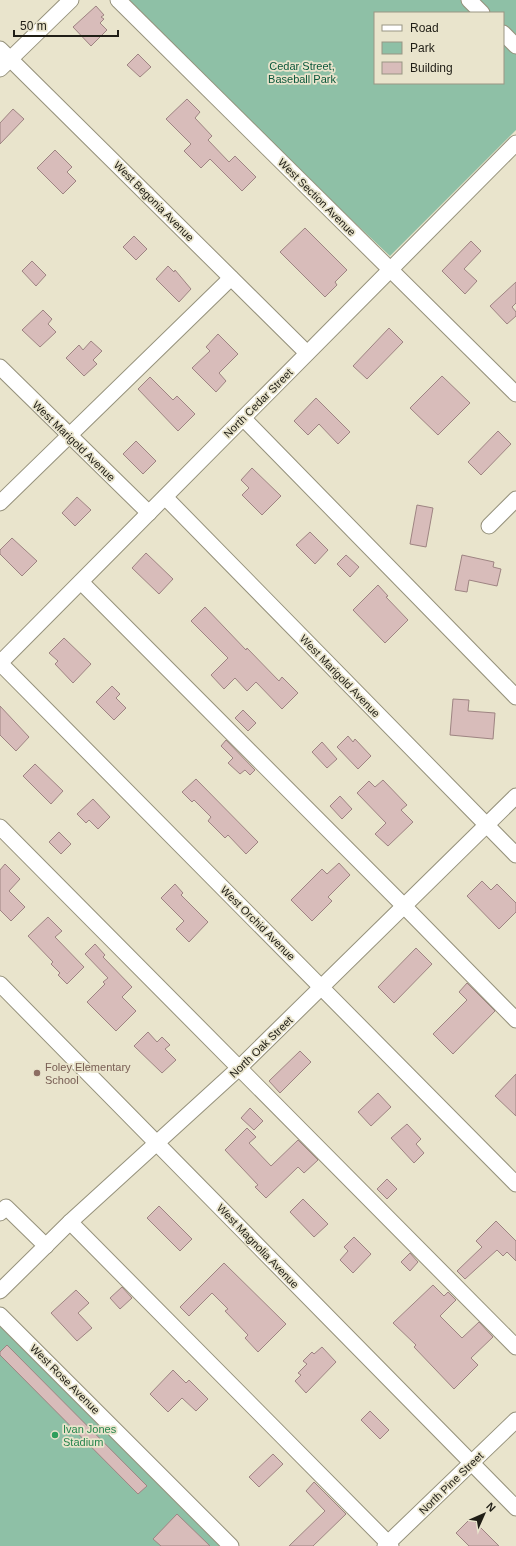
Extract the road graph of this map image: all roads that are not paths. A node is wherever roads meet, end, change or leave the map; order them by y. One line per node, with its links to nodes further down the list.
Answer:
1 (71, 0): 7 (street)
2 (118, 0): 9 (street, West Section Avenue)
3 (469, 0): 4 (street)
4 (481, 12)
5 (504, 34): 6 (street)
6 (516, 46)
7 (3, 59): 10 (street, West Begonia Avenue)
8 (516, 143): 9 (street, North Cedar Street)
9 (390, 269): 11 (street, North Cedar Street); 13 (street, West Section Avenue)
10 (231, 278): 11 (street, West Begonia Avenue); 15 (street)
11 (307, 353): 14 (street, North Cedar Street)
12 (0, 368): 15 (street, West Marigold Avenue)
13 (516, 394)
14 (244, 418): 16 (street, North Cedar Street); 23 (street)
15 (70, 436): 18 (street); 19 (street, West Marigold Avenue)
16 (165, 497): 19 (street, North Cedar Street); 25 (street, West Marigold Avenue)
17 (516, 499): 20 (street)
18 (0, 503)
19 (149, 513): 21 (street, North Cedar Street)
20 (489, 526)
21 (81, 582): 22 (street, North Cedar Street); 28 (street)
22 (0, 663): 30 (street, West Orchid Avenue)
23 (516, 697)
24 (516, 796): 25 (street, North Oak Street)
25 (487, 825): 27 (street, West Marigold Avenue); 28 (street, North Oak Street)
26 (0, 827): 32 (street)
27 (516, 855)
28 (404, 906): 30 (street, North Oak Street); 31 (street)
29 (0, 984): 33 (street, West Magnolia Avenue)
30 (322, 987): 32 (street, North Oak Street); 34 (street, West Orchid Avenue)
31 (516, 1020)
32 (239, 1068): 33 (street, North Oak Street); 40 (street)
33 (157, 1143): 36 (street, North Oak Street); 42 (street, West Magnolia Avenue)
34 (516, 1184)
35 (0, 1213): 37 (street)
36 (70, 1222): 37 (street, North Oak Street); 44 (street)
37 (46, 1246): 38 (street, North Oak Street)
38 (0, 1291)
39 (0, 1315): 45 (street, West Rose Avenue)
40 (516, 1347)
41 (516, 1420): 42 (street, North Pine Street)
42 (472, 1464): 43 (street, West Magnolia Avenue); 44 (street, North Pine Street)
43 (516, 1508)
44 (388, 1545)
45 (231, 1546)

